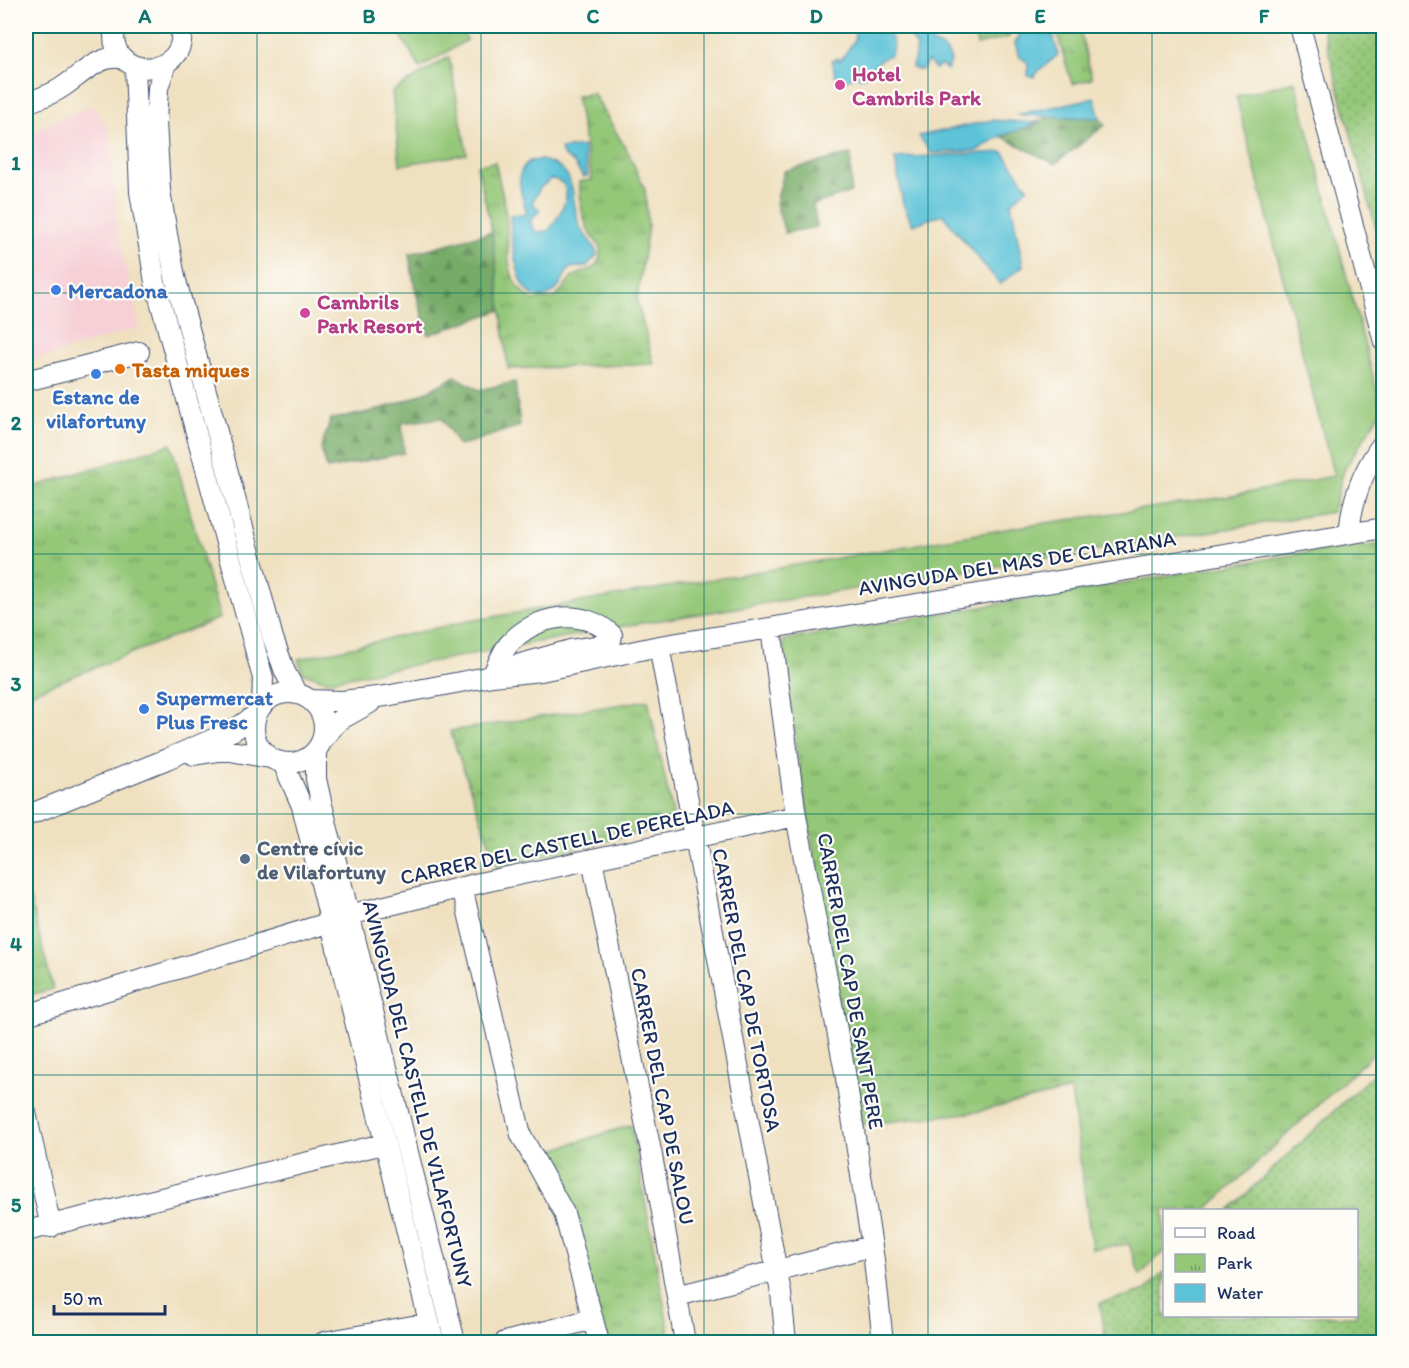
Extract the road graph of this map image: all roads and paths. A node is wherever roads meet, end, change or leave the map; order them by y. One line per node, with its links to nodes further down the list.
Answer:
1 (115, 26): 4 (street); 6 (street)
2 (180, 26): 5 (street)
3 (1300, 26): 8 (street)
4 (130, 63): 5 (street); 6 (street); 21 (street)
5 (166, 63): 20 (street)
6 (88, 69): 7 (street)
7 (26, 104)
8 (1383, 342)
9 (139, 352): 10 (street)
10 (26, 381)
11 (1383, 444): 13 (street)
12 (1383, 528): 13 (street, AVINGUDA DEL MAS DE CLARIANA)
13 (1349, 533): 14 (street, AVINGUDA DEL MAS DE CLARIANA)
14 (771, 628): 16 (street, AVINGUDA DEL MAS DE CLARIANA); 26 (street, CARRER DEL CAP DE SANT PERE)
15 (611, 642): 16 (street, AVINGUDA DEL MAS DE CLARIANA); 17 (street, AVINGUDA DEL MAS DE CLARIANA); 18 (street, AVINGUDA DEL MAS DE CLARIANA); 18 (street)
16 (659, 646): 17 (street, AVINGUDA DEL MAS DE CLARIANA); 27 (street, CARRER DEL CAP DE TORTOSA)
17 (542, 671): 18 (street, AVINGUDA DEL MAS DE CLARIANA)
18 (492, 676): 19 (street, AVINGUDA DEL MAS DE CLARIANA)
19 (386, 696): 20 (street, AVINGUDA DEL MAS DE CLARIANA); 22 (street, AVINGUDA DEL MAS DE CLARIANA)
20 (303, 697): 21 (street); 22 (street)
21 (260, 710): 23 (street); 24 (street)
22 (319, 745): 24 (street); 30 (street, AVINGUDA DEL CASTELL DE VILAFORTUNY)
23 (168, 759): 24 (street); 25 (street)
24 (277, 760): 30 (street, AVINGUDA DEL CASTELL DE VILAFORTUNY)
25 (26, 816)
26 (796, 816): 27 (street, CARRER DEL CASTELL DE PERELADA); 36 (street, CARRER DEL CAP DE SANT PERE)
27 (694, 838): 28 (street, CARRER DEL CASTELL DE PERELADA); 37 (street, CARRER DEL CAP DE TORTOSA)
28 (592, 860): 29 (street, CARRER DEL CASTELL DE PERELADA); 38 (street, CARRER DEL CAP DE SALOU)
29 (462, 887): 30 (street, CARRER DEL CASTELL DE PERELADA); 39 (street)
30 (340, 918): 31 (street, CARRER DEL CASTELL DE PERELADA); 33 (street, AVINGUDA DEL CASTELL DE VILAFORTUNY); 42 (street, AVINGUDA DEL CASTELL DE VILAFORTUNY)
31 (26, 1015)
32 (26, 1113): 34 (street)
33 (383, 1144): 34 (street); 40 (street, AVINGUDA DEL CASTELL DE VILAFORTUNY)
34 (51, 1227): 35 (street)
35 (26, 1231)
36 (872, 1246): 37 (street); 47 (street, CARRER DEL CAP DE SANT PERE)
37 (776, 1271): 38 (street); 46 (street, CARRER DEL CAP DE TORTOSA)
38 (677, 1296): 45 (street, CARRER DEL CAP DE SALOU)
39 (593, 1318): 43 (street); 44 (street)
40 (432, 1333): 41 (street)
41 (324, 1342)
42 (455, 1342)
43 (505, 1342)
44 (599, 1342)
45 (685, 1342)
46 (786, 1342)
47 (883, 1342)

